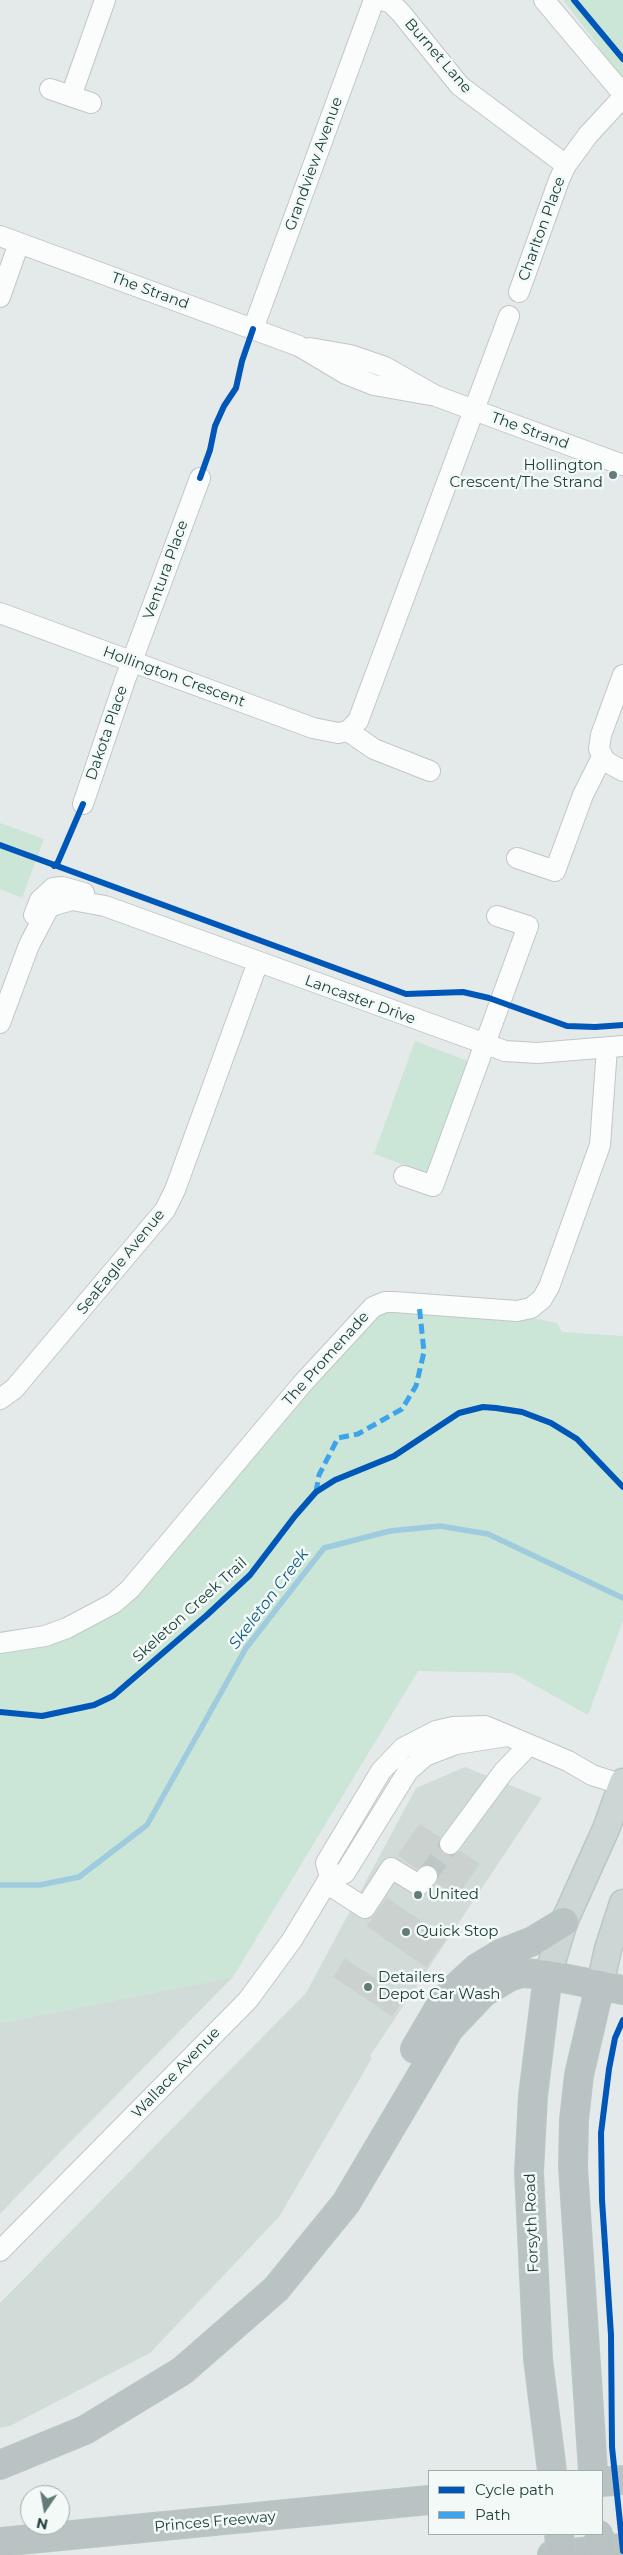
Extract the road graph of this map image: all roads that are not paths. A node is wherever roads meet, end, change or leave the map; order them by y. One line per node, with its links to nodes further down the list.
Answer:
1 (105, 0): 7 (street)
2 (374, 0): 15 (street, Grandview Avenue)
3 (382, 0): 9 (street, Burnet Lane)
4 (544, 0): 6 (street)
5 (50, 89): 7 (street)
6 (623, 95): 9 (street, Charlton Place)
7 (70, 96): 8 (street)
8 (91, 103)
9 (566, 165): 12 (street, Charlton Place)
10 (0, 236): 11 (street, The Strand)
11 (19, 243): 13 (street); 15 (street, The Strand)
12 (519, 292)
13 (0, 297)
14 (509, 316): 16 (street)
15 (253, 329): 16 (street, The Strand)
16 (472, 410): 17 (street, The Strand); 22 (street)
17 (623, 465)
18 (200, 478): 20 (street, Ventura Place)
19 (0, 613): 20 (street, Hollington Crescent)
20 (132, 662): 22 (street, Hollington Crescent); 26 (street, Dakota Place)
21 (623, 675): 23 (street)
22 (348, 731): 24 (street)
23 (602, 757): 25 (street); 27 (street)
24 (430, 771)
25 (623, 771)
26 (83, 804)
27 (517, 858)
28 (498, 916): 31 (street)
29 (258, 962): 30 (street, Lancaster Drive); 31 (street, Lancaster Drive); 34 (street, SeaEagle Avenue)
30 (0, 1022)
31 (485, 1046): 32 (street, Lancaster Drive); 33 (street)
32 (615, 1047): 35 (street, The Promenade)
33 (404, 1176)
34 (0, 1399)
35 (0, 1643)
36 (529, 1745): 37 (street, Wallace Avenue); 38 (street); 40 (street, Wallace Avenue)
37 (623, 1784): 42 (main road)
38 (450, 1844)
39 (427, 1876): 40 (street)
40 (328, 1880): 46 (street, Wallace Avenue)
41 (623, 1903): 44 (main road)
42 (564, 1922): 43 (main road); 45 (highway)
43 (548, 1975): 44 (highway); 45 (highway); 48 (highway, Forsyth Road)
44 (611, 1987): 47 (highway)
45 (384, 2135): 49 (highway)
46 (0, 2251)
47 (592, 2460)
48 (551, 2463)
49 (0, 2465)
50 (623, 2480): 51 (highway)
51 (603, 2482)
52 (428, 2500): 55 (highway, Princes Freeway)
53 (558, 2535): 58 (highway, bridge)
54 (600, 2535): 59 (highway, bridge)
55 (0, 2542)
56 (623, 2548): 57 (highway)
57 (552, 2555)
58 (561, 2555)
59 (602, 2555)

